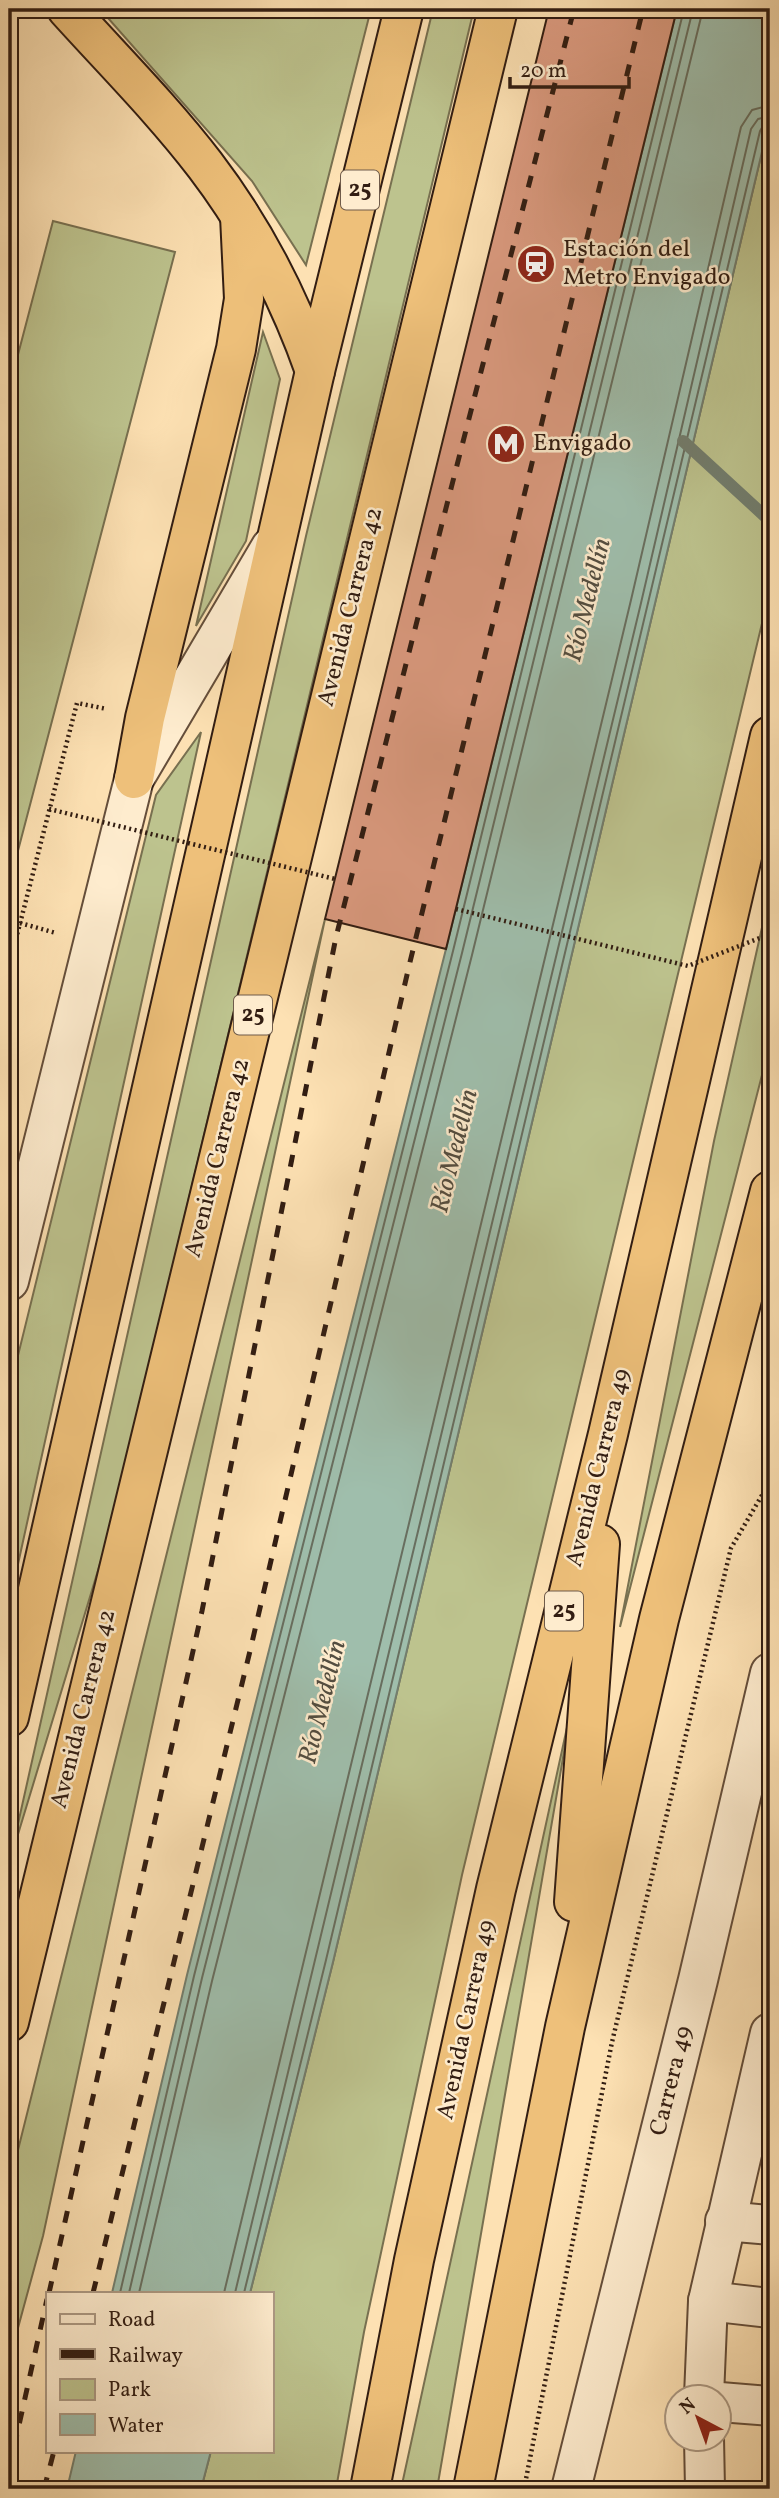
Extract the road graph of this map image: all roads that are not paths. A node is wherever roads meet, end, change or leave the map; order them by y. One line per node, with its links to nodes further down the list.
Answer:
1 (67, 9): 4 (highway)
2 (404, 9): 5 (highway, 25)
3 (498, 9): 14 (highway, Avenida Carrera 42 / 25)
4 (240, 216): 5 (highway); 8 (highway)
5 (315, 371): 6 (highway, 25)
6 (278, 536): 8 (street); 13 (highway, 25)
7 (770, 736): 11 (highway, Avenida Carrera 49 / 25)
8 (134, 779): 10 (street)
9 (770, 1191): 15 (highway)
10 (9, 1281)
11 (608, 1434): 15 (highway); 26 (highway, Avenida Carrera 49 / 25)
12 (770, 1673): 28 (street, Carrera 49)
13 (9, 1717)
14 (9, 2022)
15 (565, 2027): 27 (highway)
16 (770, 2036): 17 (street)
17 (759, 2127): 18 (street)
18 (725, 2221): 19 (street); 20 (street)
19 (770, 2225)
20 (708, 2301): 21 (street); 22 (street)
21 (770, 2308)
22 (705, 2382)
23 (734, 2403): 24 (street)
24 (770, 2406)
25 (705, 2452): 29 (street)
26 (370, 2489)
27 (473, 2489)
28 (571, 2489)
29 (705, 2489)

